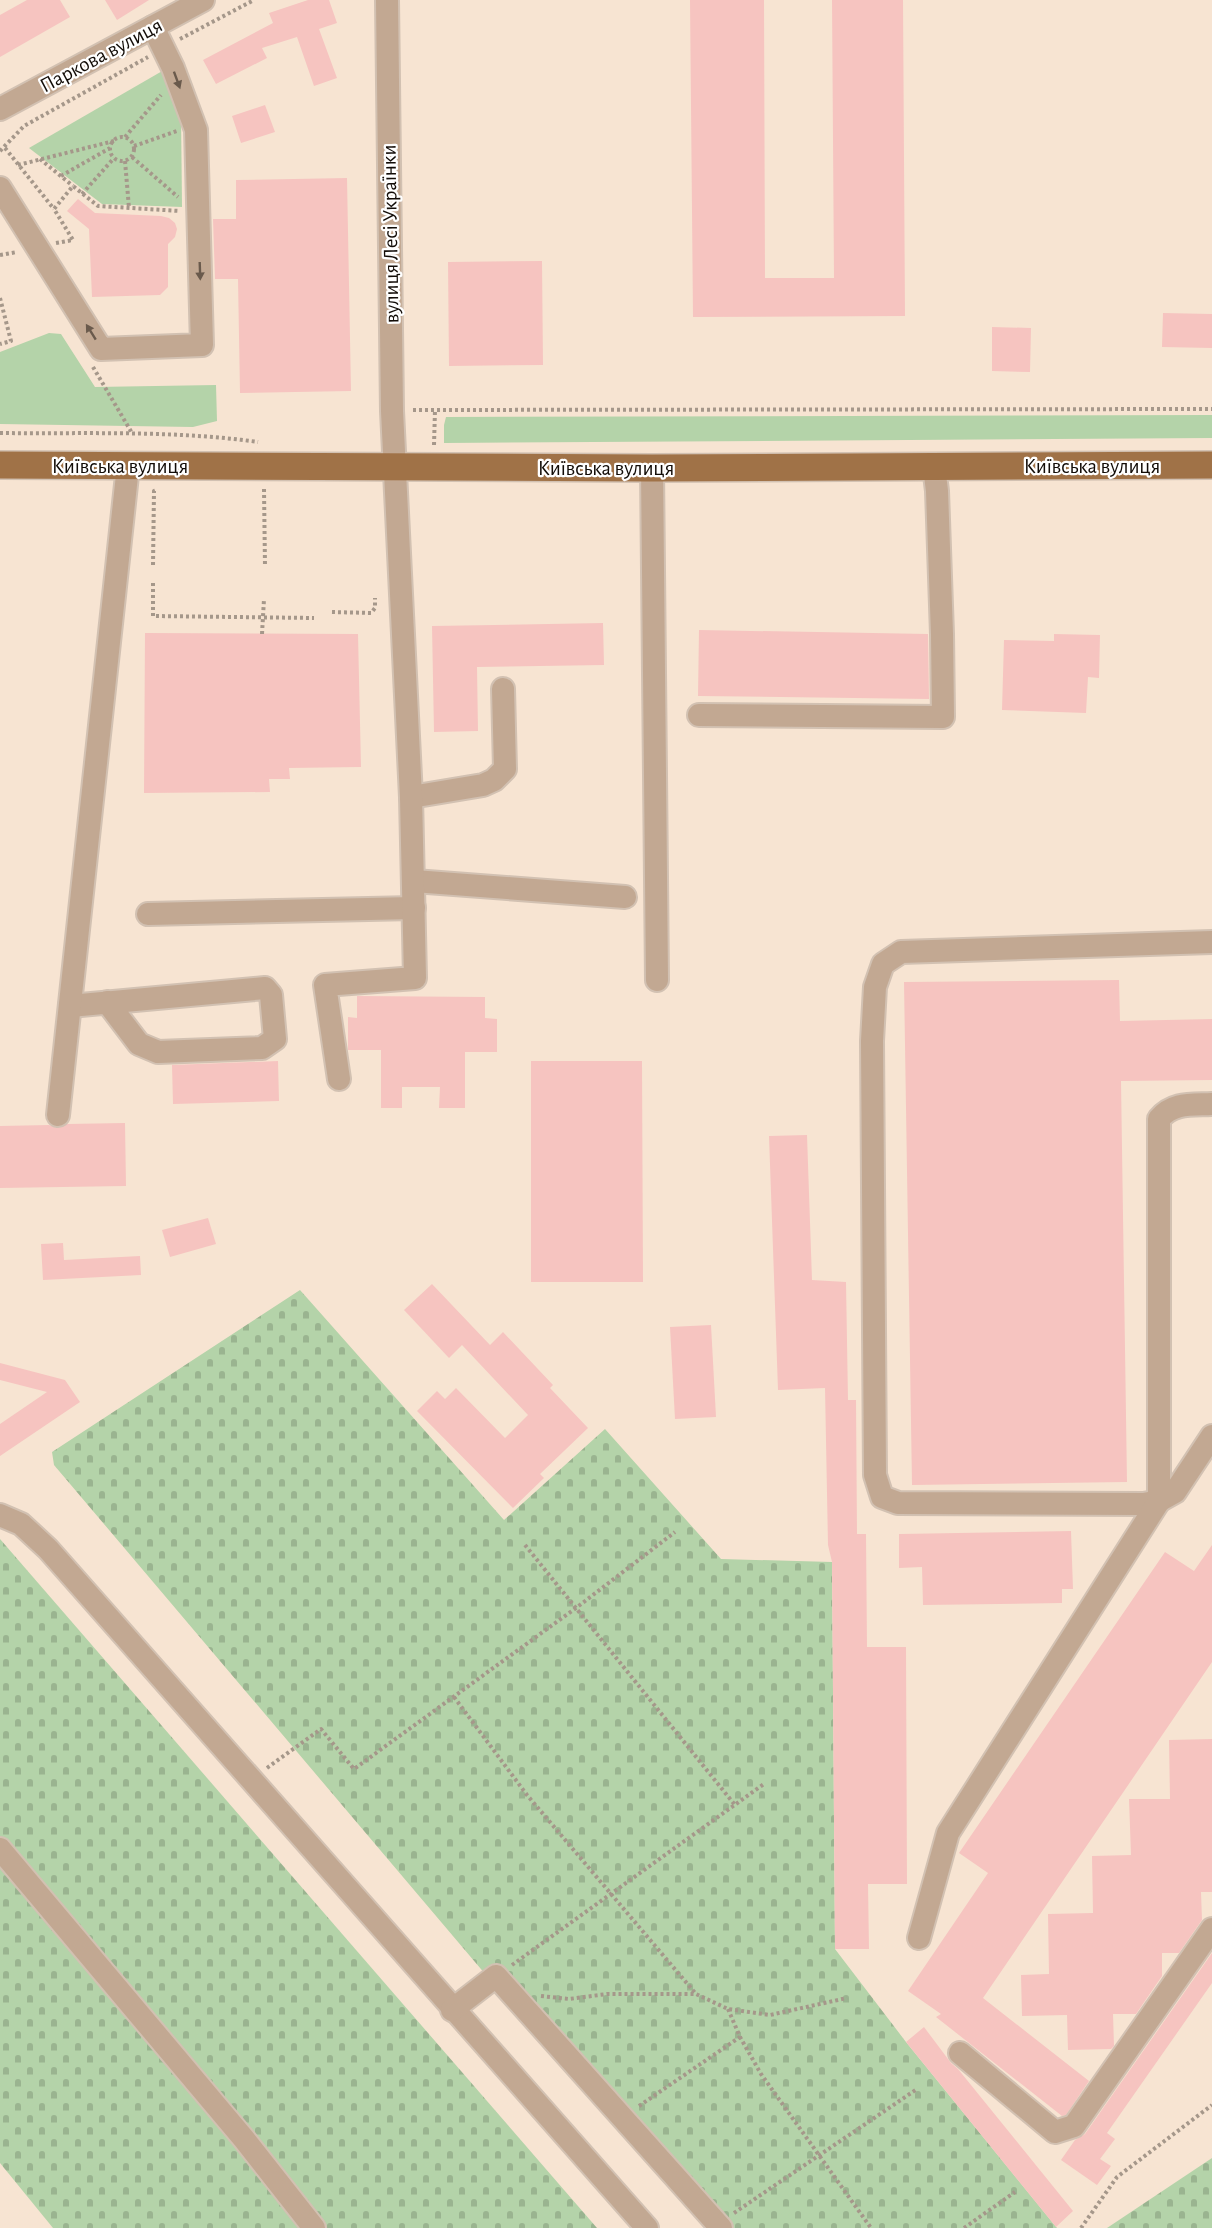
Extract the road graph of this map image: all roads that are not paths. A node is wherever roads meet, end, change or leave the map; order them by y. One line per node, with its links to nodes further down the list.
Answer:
1 (203, 0): 3 (street, Паркова вулиця)
2 (387, 0): 9 (street, вулиця Лесі Українки)
3 (153, 27): 4 (street, Паркова вулиця); 5 (street, one-way to 5)
4 (0, 109)
5 (0, 188)
6 (0, 465): 8 (main road, Київська вулиця)
7 (1212, 465): 10 (main road, Київська вулиця)
8 (128, 466): 9 (main road, Київська вулиця); 22 (street)
9 (394, 467): 11 (main road, Київська вулиця); 14 (street, вулиця Лесі Українки)
10 (934, 467): 11 (main road, Київська вулиця); 13 (street)
11 (652, 468): 20 (street)
12 (503, 689): 14 (street)
13 (699, 715)
14 (411, 797): 15 (street, вулиця Лесі Українки)
15 (414, 881): 16 (street); 17 (street, вулиця Лесі Українки)
16 (625, 897)
17 (414, 908): 18 (street); 23 (street, вулиця Лесі Українки)
18 (148, 914)
19 (1212, 942): 27 (street)
20 (657, 980)
21 (107, 1002): 21 (street); 22 (street)
22 (70, 1006): 25 (street)
23 (339, 1079)
24 (1212, 1104): 27 (street)
25 (58, 1115)
26 (1212, 1436): 27 (street)
27 (1159, 1501): 31 (street)
28 (0, 1515): 32 (street)
29 (0, 1849): 35 (street)
30 (1212, 1929): 33 (street)
31 (919, 1938)
32 (452, 2010): 34 (street); 36 (street)
33 (960, 2054)
34 (719, 2226)
35 (314, 2228)
36 (647, 2228)

